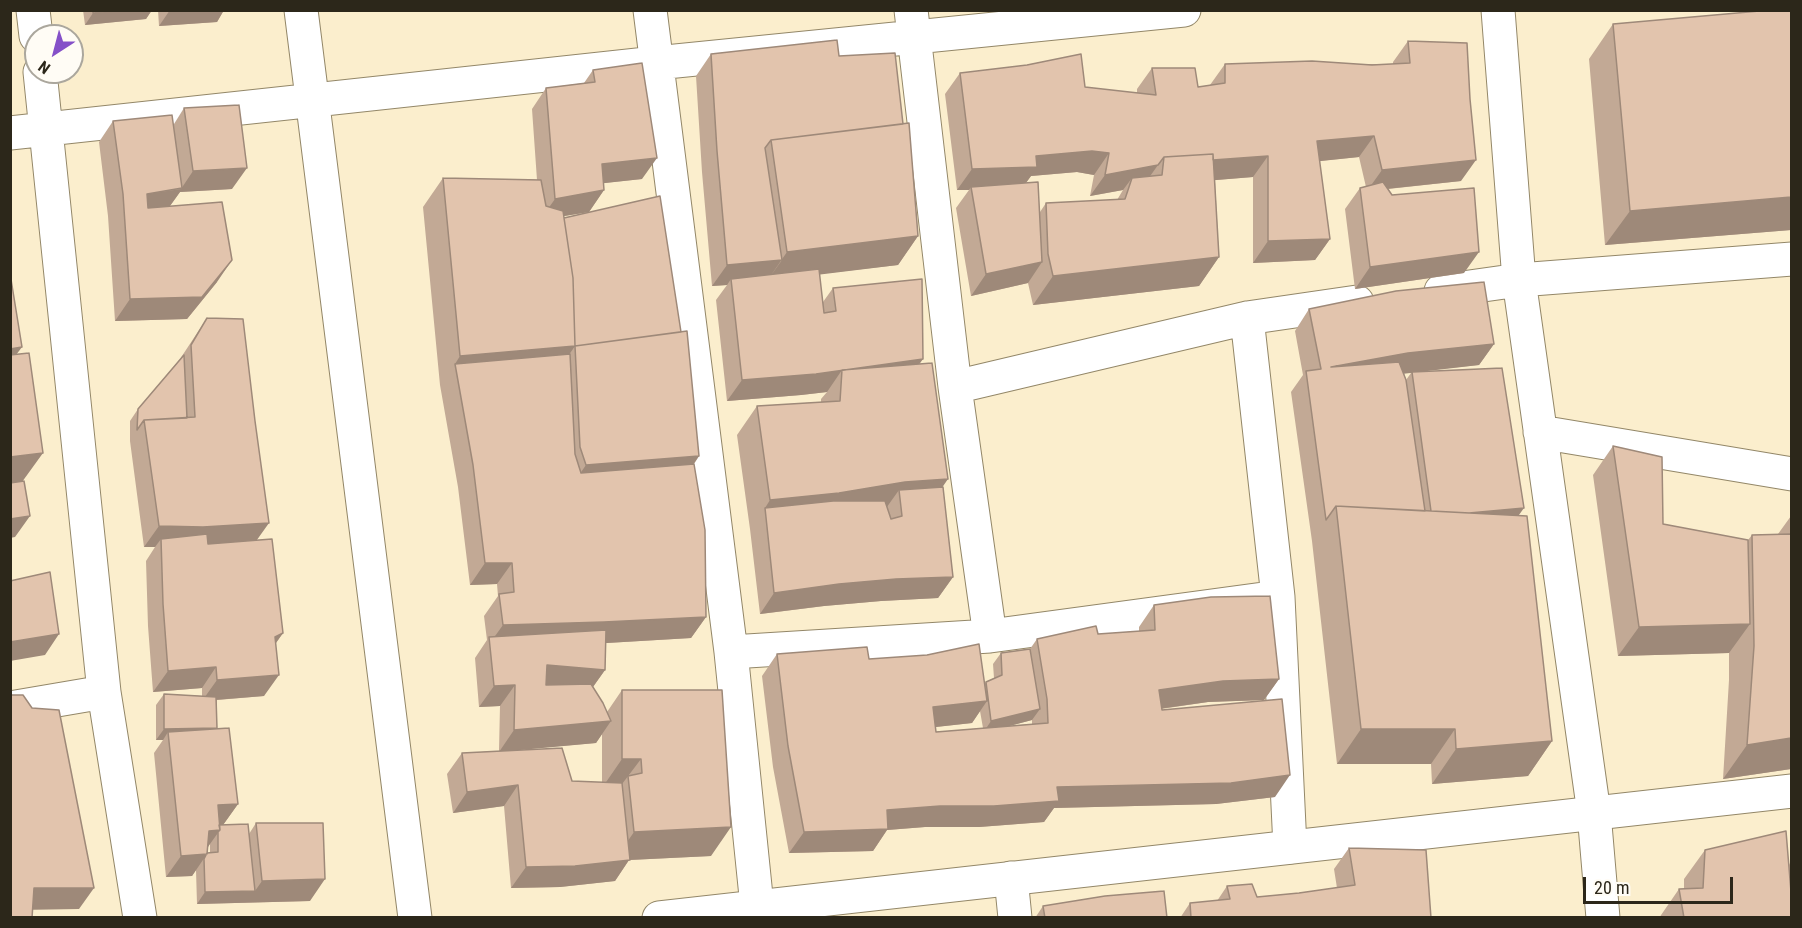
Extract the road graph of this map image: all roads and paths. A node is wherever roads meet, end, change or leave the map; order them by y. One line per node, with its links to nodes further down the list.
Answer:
1 (301, 10): 8 (street)
2 (650, 10): 6 (street)
3 (1184, 10): 5 (street)
4 (1498, 10): 12 (street)
5 (912, 24): 6 (street); 14 (street)
6 (656, 63): 8 (street); 19 (street)
7 (41, 84): 9 (street)
8 (311, 100): 9 (street); 29 (street)
9 (47, 130): 10 (street); 20 (street)
10 (10, 133)
11 (1791, 259): 12 (street)
12 (1519, 280): 13 (street); 15 (street)
13 (1247, 318): 14 (street); 17 (street)
14 (955, 387): 18 (street)
15 (1540, 432): 16 (street); 23 (street)
16 (1791, 474)
17 (1278, 597): 18 (street); 24 (street)
18 (990, 636): 19 (street)
19 (730, 652): 26 (street)
20 (104, 692): 21 (street); 28 (street)
21 (10, 708)
22 (1791, 791): 23 (street)
23 (1594, 813): 24 (street); 32 (street)
24 (1290, 847): 25 (street)
25 (1011, 878): 26 (street); 31 (street)
26 (757, 906): 27 (street)
27 (699, 915): 30 (street)
28 (140, 918)
29 (415, 918)
30 (659, 918)
31 (1015, 918)
32 (1603, 918)

